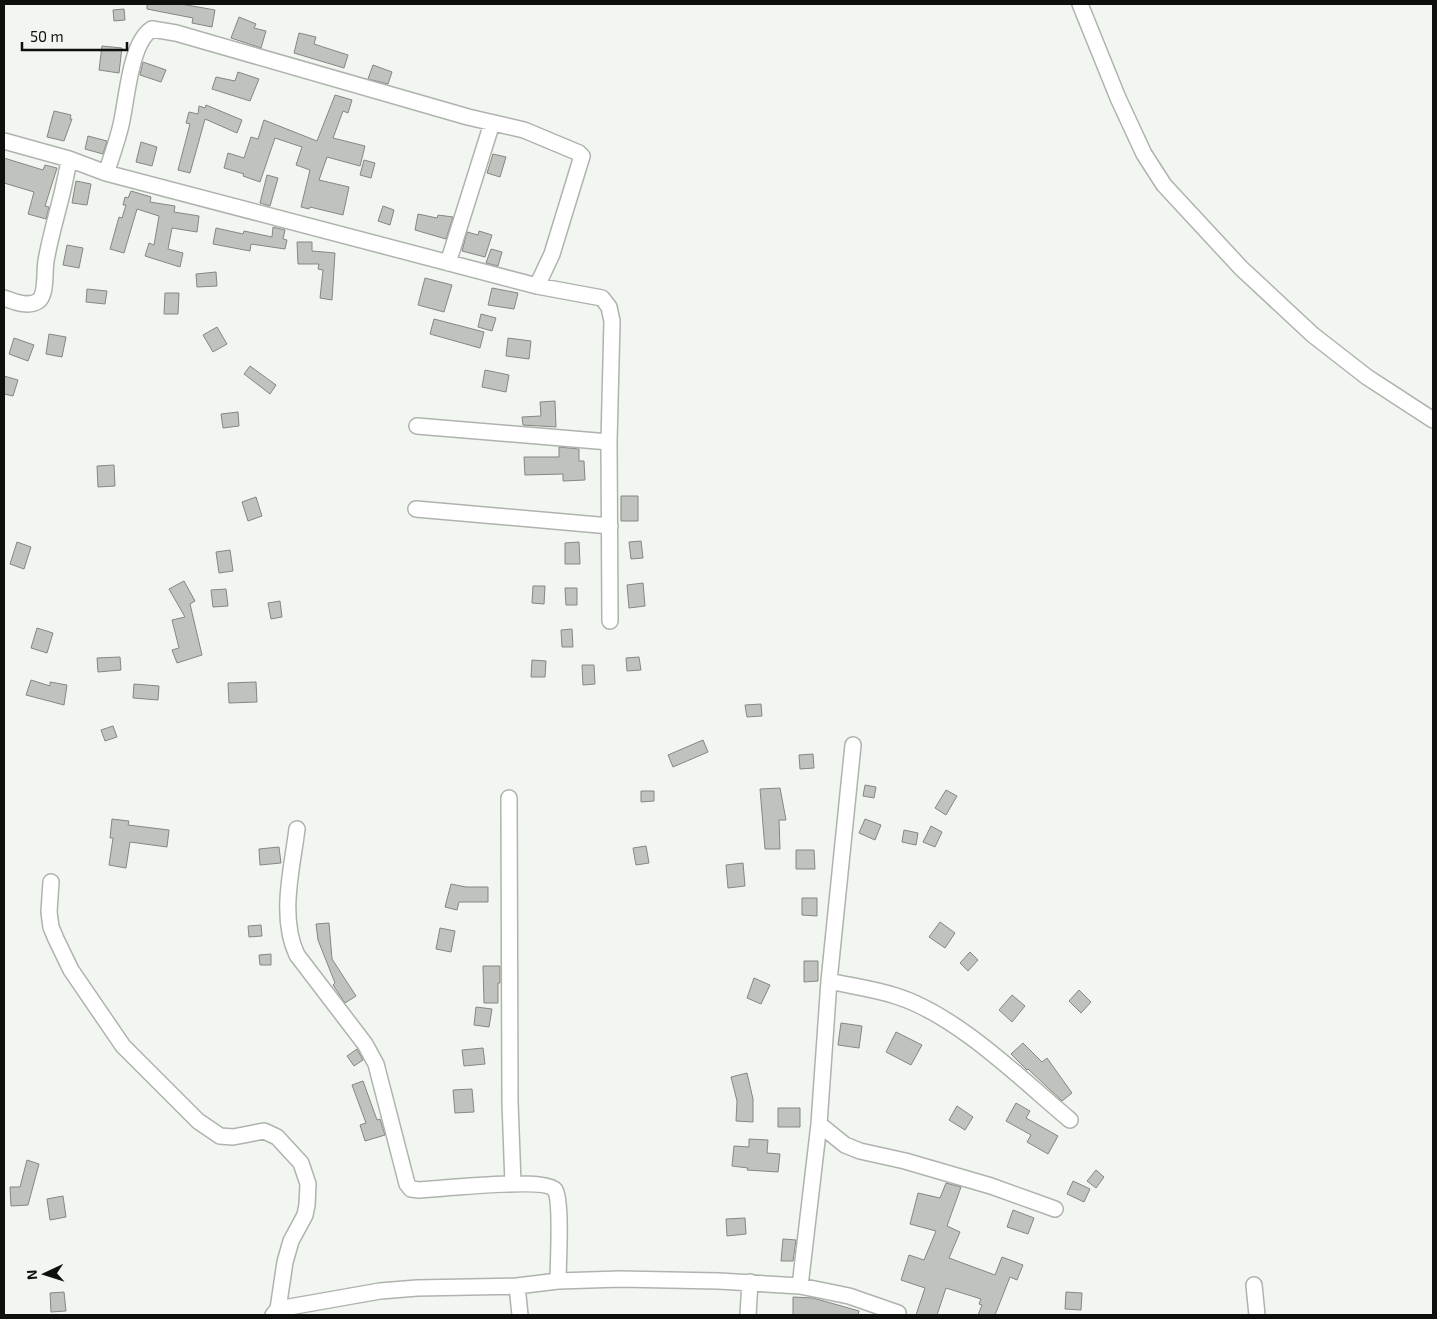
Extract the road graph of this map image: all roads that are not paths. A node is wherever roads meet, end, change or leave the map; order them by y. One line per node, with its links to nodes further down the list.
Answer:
1 (1080, 4): 9 (street)
2 (492, 123): 5 (street); 6 (street); 7 (street)
3 (4, 141): 4 (street)
4 (70, 159): 5 (street); 8 (street)
5 (106, 173): 6 (street)
6 (448, 263): 7 (street)
7 (537, 286): 11 (street)
8 (4, 298)
9 (1433, 420)
10 (417, 426): 11 (street)
11 (609, 442): 13 (street)
12 (416, 509): 13 (street)
13 (610, 526): 14 (street)
14 (610, 622)
15 (853, 745): 19 (street)
16 (509, 798): 22 (street)
17 (297, 829): 22 (street)
18 (51, 882): 29 (street)
19 (829, 981): 20 (street); 21 (street)
20 (1070, 1120)
21 (819, 1124): 23 (street); 28 (street)
22 (513, 1184): 24 (street)
23 (1055, 1209)
24 (558, 1281): 25 (street); 27 (street)
25 (750, 1282): 28 (street); 32 (street)
26 (1254, 1285): 33 (street)
27 (517, 1286): 29 (street); 31 (street)
28 (800, 1286): 30 (street)
29 (276, 1312)
30 (898, 1313)
31 (520, 1315)
32 (748, 1315)
33 (1257, 1315)

